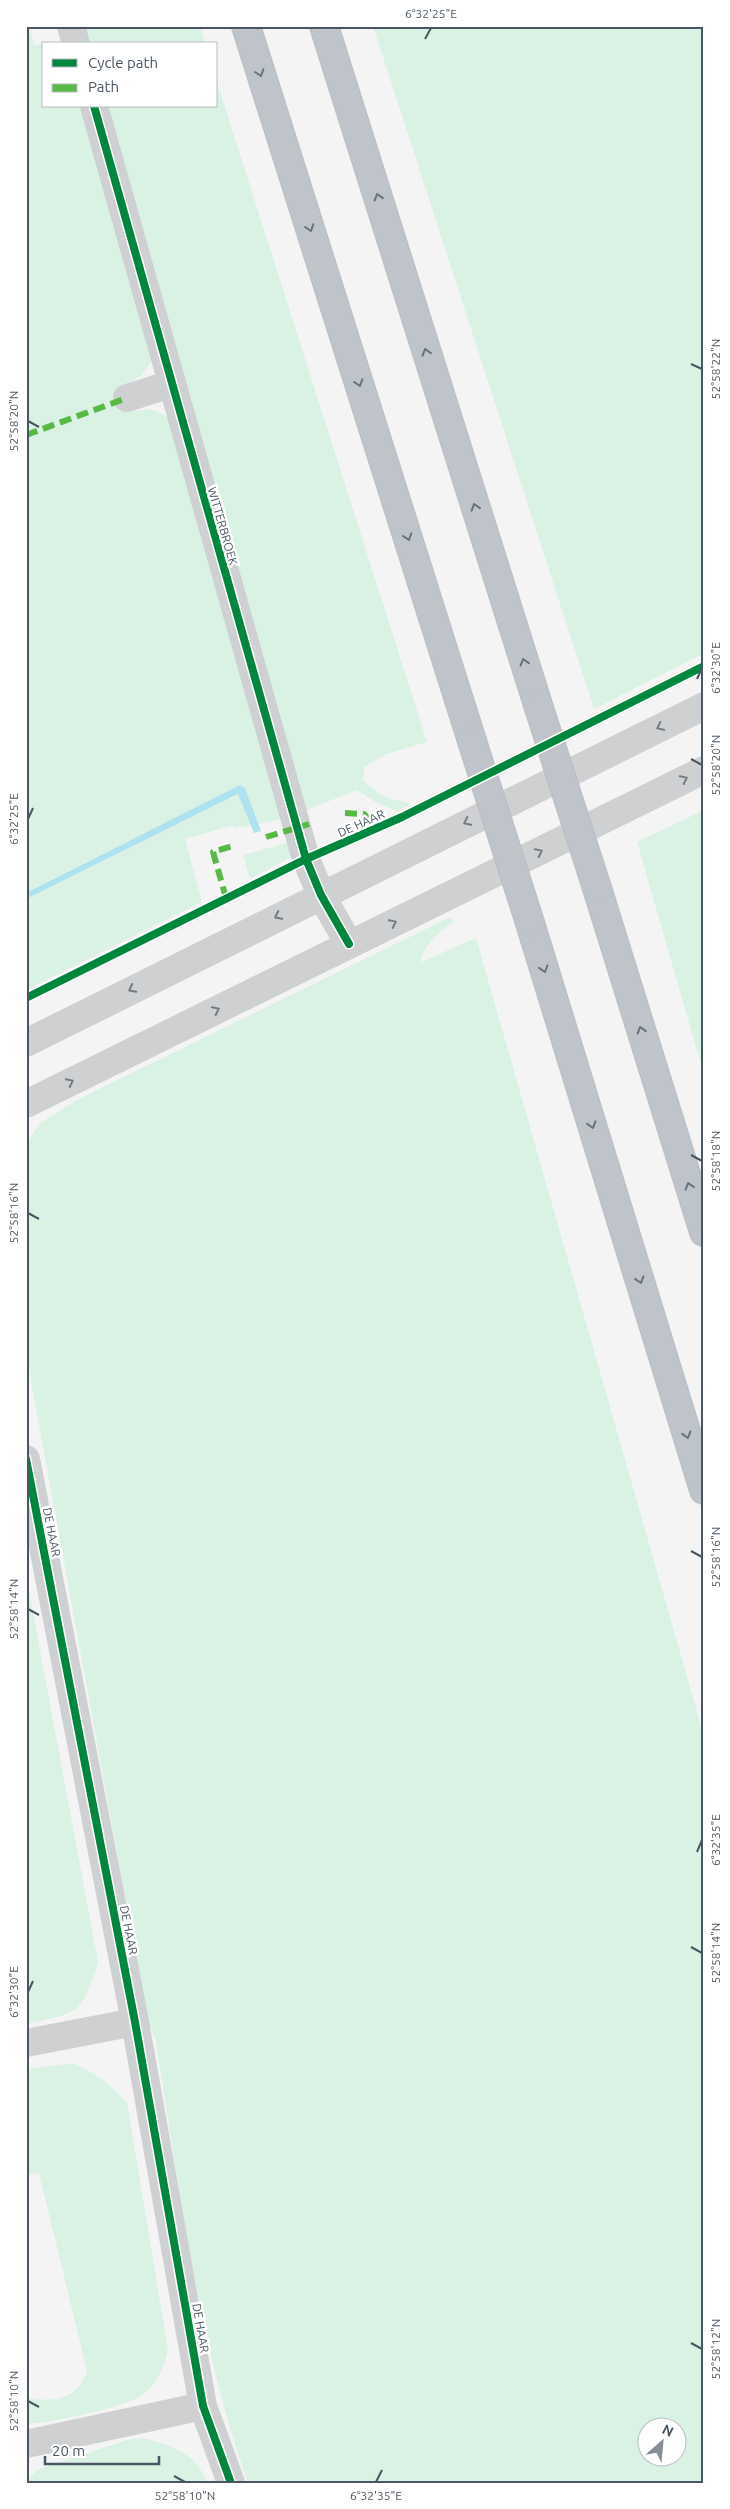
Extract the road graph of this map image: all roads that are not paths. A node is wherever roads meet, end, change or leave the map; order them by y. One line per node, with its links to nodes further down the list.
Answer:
1 (71, 26): 4 (street)
2 (246, 26): 16 (highway, one-way to 16, bridge)
3 (324, 26): 14 (highway, one-way to 3, bridge)
4 (75, 42)
5 (95, 108): 6 (street, WITTERBROEK)
6 (171, 384): 7 (street); 10 (street, WITTERBROEK)
7 (127, 398)
8 (704, 706): 10 (street, one-way to 10)
9 (704, 770): 11 (street, one-way to 9)
10 (321, 894): 11 (street, WITTERBROEK); 12 (street, one-way to 12)
11 (349, 944): 13 (street, one-way to 11)
12 (26, 1042)
13 (26, 1104)
14 (704, 1232)
15 (26, 1459): 17 (street, DE HAAR)
16 (704, 1490)
17 (135, 2022): 18 (street); 19 (street, DE HAAR)
18 (26, 2044)
19 (203, 2406): 20 (street); 21 (street, DE HAAR)
20 (26, 2444)
21 (231, 2483)

